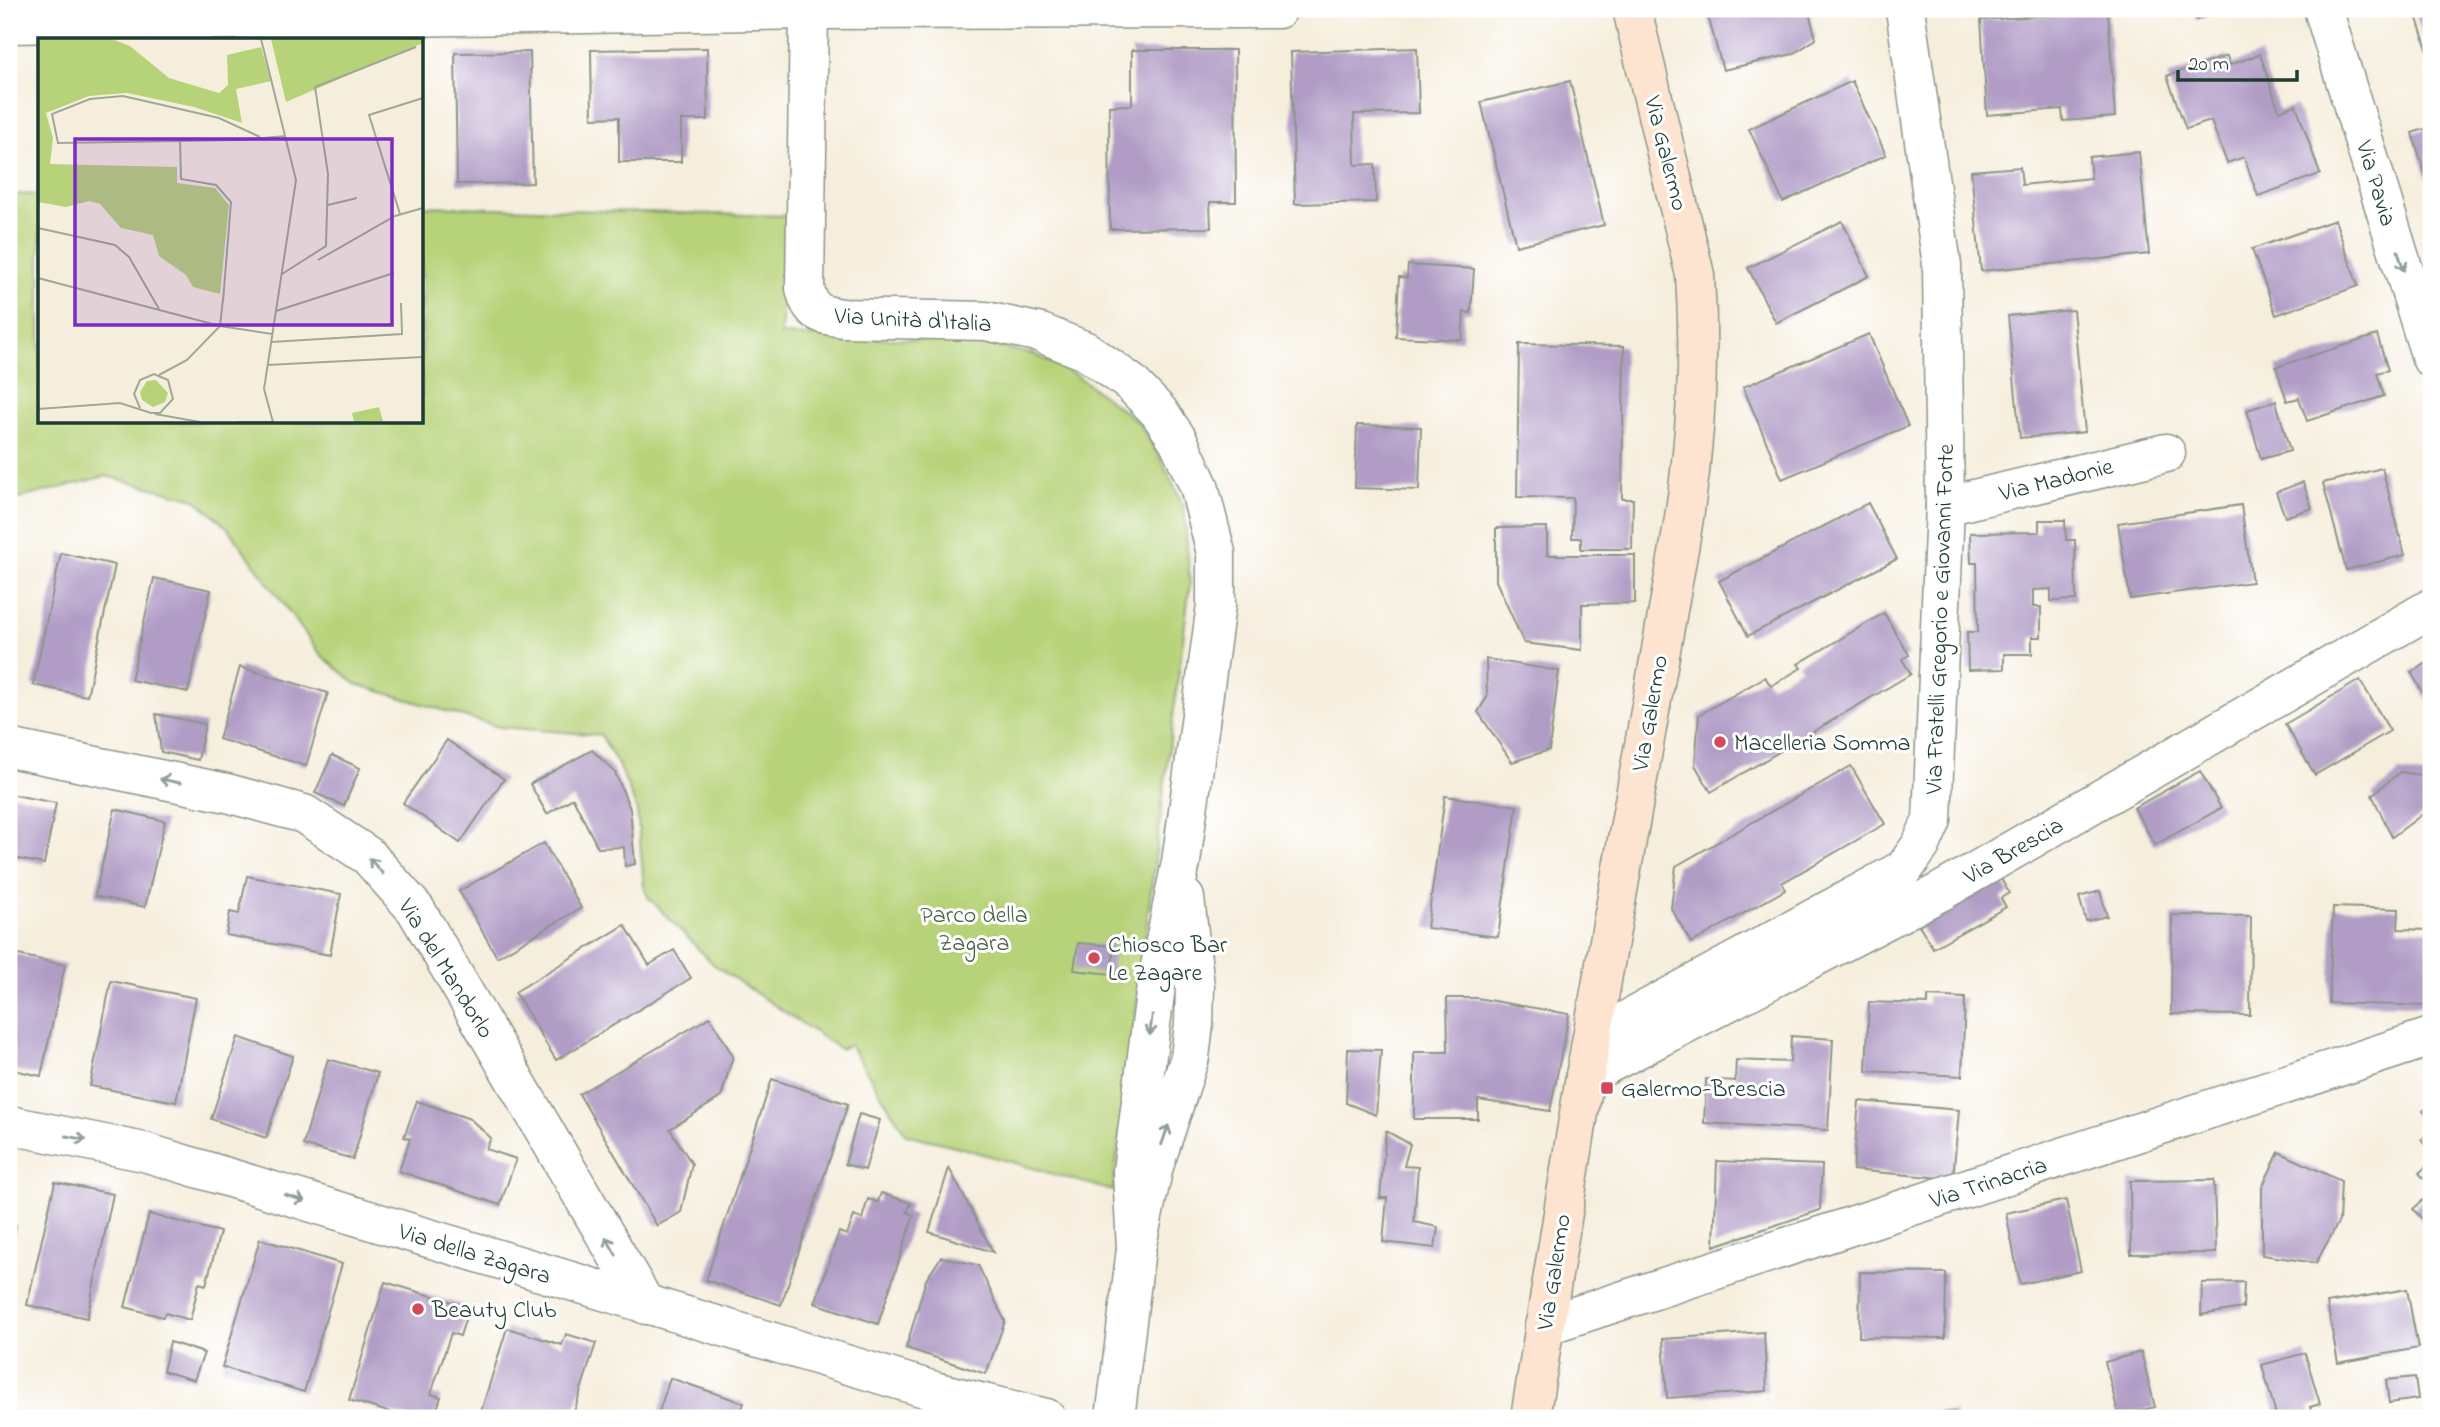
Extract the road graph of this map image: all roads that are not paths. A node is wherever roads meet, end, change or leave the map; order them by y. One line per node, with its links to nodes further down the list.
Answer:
1 (1278, 9): 5 (street)
2 (1632, 9): 16 (main road, Via Galermo)
3 (1905, 9): 9 (street, Via Fratelli Gregorio e Giovanni Forte)
4 (2323, 9): 7 (street, Via Pavia, one-way to 7)
5 (810, 10): 6 (street); 12 (street, Via Unità d'Italia)
6 (9, 24)
7 (2431, 358)
8 (2166, 453): 9 (street, Via Madonie)
9 (1945, 506): 16 (street, Via Fratelli Gregorio e Giovanni Forte)
10 (2431, 608): 17 (street, Via Brescia)
11 (9, 748): 20 (street, Via del Mandorlo, one-way to 11)
12 (1181, 862): 13 (street); 14 (street)
13 (1156, 986): 14 (street); 19 (street, one-way to 19)
14 (1195, 986): 19 (street, one-way to 14)
15 (2431, 1037): 21 (street, Via Trinacria)
16 (1592, 1039): 17 (main road, Via Galermo)
17 (1585, 1076): 21 (main road, Via Galermo)
18 (9, 1125): 20 (street, Via della Zagara, one-way to 20)
19 (1136, 1249): 25 (street)
20 (646, 1305): 22 (street, Via della Zagara)
21 (1545, 1326): 26 (main road, Via Galermo)
22 (938, 1392): 23 (street); 24 (street)
23 (979, 1418)
24 (1046, 1418)
25 (1115, 1418)
26 (1530, 1418)

